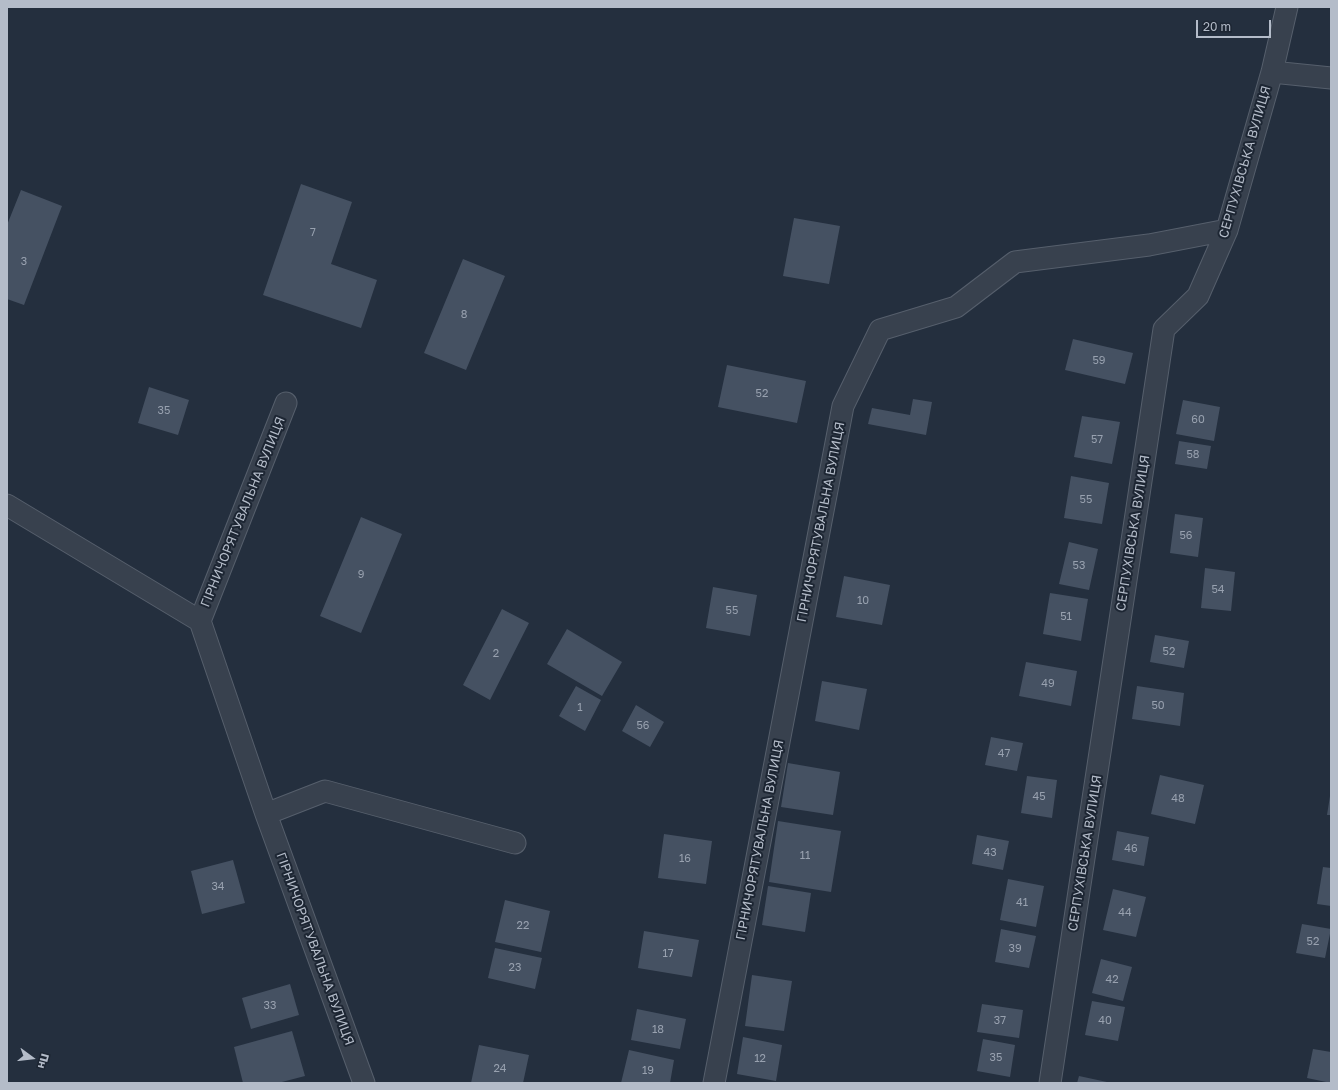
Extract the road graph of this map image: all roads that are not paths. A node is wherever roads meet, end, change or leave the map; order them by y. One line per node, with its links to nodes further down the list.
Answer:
1 (1287, 7): 2 (street, СЕРПУХІВСЬКА ВУЛИЦЯ)
2 (1272, 72): 3 (street); 4 (street, СЕРПУХІВСЬКА ВУЛИЦЯ)
3 (1331, 78)
4 (1227, 230): 11 (street, ГІРНИЧОРЯТУВАЛЬНА ВУЛИЦЯ); 12 (street, СЕРПУХІВСЬКА ВУЛИЦЯ)
5 (286, 403): 7 (street, ГІРНИЧОРЯТУВАЛЬНА ВУЛИЦЯ)
6 (7, 505): 7 (street, ГІРНИЧОРЯТУВАЛЬНА ВУЛИЦЯ)
7 (200, 621): 8 (street, ГІРНИЧОРЯТУВАЛЬНА ВУЛИЦЯ)
8 (266, 814): 9 (street); 10 (street, ГІРНИЧОРЯТУВАЛЬНА ВУЛИЦЯ)
9 (515, 843)
10 (364, 1083)
11 (714, 1083)
12 (1050, 1083)

